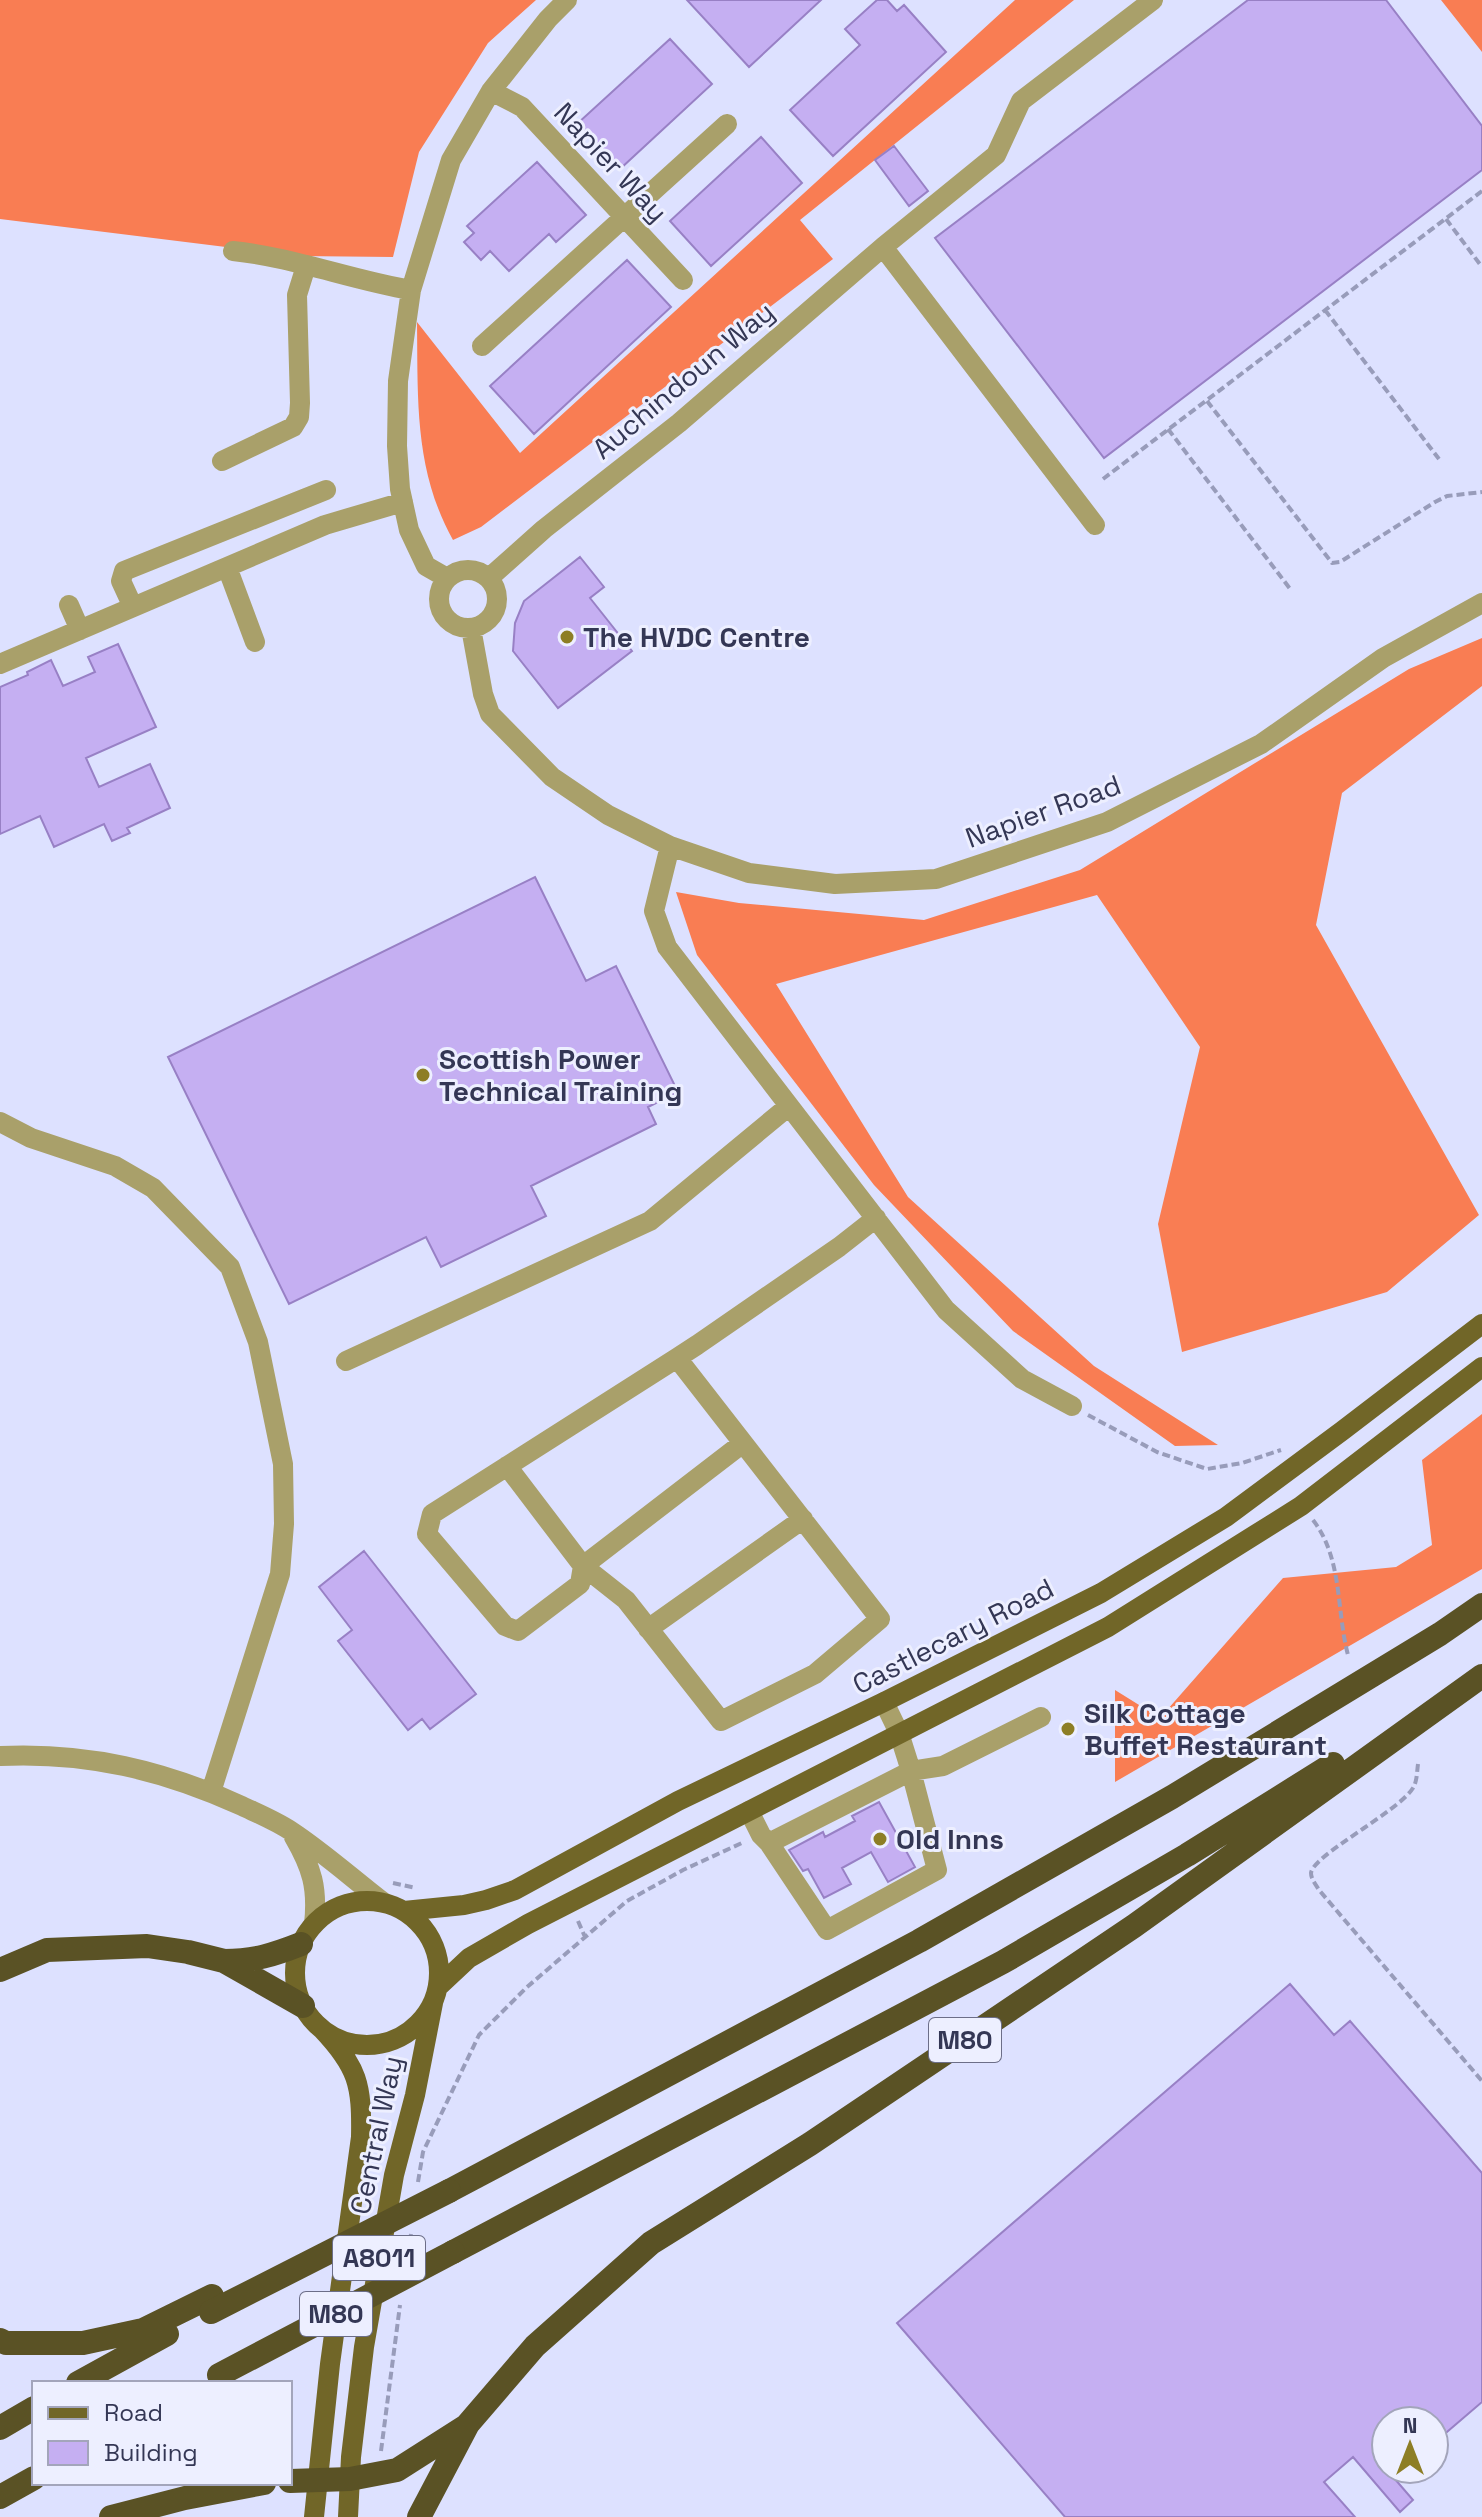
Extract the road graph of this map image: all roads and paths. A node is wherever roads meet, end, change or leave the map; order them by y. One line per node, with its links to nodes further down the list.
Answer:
1 (567, 0): 3 (street)
2 (1153, 0): 8 (street, Auchindoun Way)
3 (491, 91): 6 (street, Napier Way); 13 (street)
4 (727, 124): 6 (street)
5 (1482, 191): 7 (path)
6 (625, 217): 12 (street, Napier Way); 15 (street)
7 (1446, 219): 11 (path); 14 (path)
8 (883, 247): 24 (street); 27 (street, Auchindoun Way)
9 (233, 251): 10 (street)
10 (306, 266): 13 (street); 19 (street)
11 (1482, 267)
12 (683, 280)
13 (411, 290): 23 (street)
14 (1325, 310): 16 (path); 18 (path)
15 (482, 346)
16 (1207, 401): 17 (path); 22 (path)
17 (1168, 429): 20 (path); 28 (path)
18 (1439, 459)
19 (222, 461)
20 (1103, 479)
21 (326, 490): 31 (street)
22 (1482, 492)
23 (403, 502): 25 (street); 26 (street)
24 (1095, 525)
25 (227, 567): 31 (street); 34 (street)
26 (447, 578): 27 (street); 32 (street)
27 (489, 578): 32 (street)
28 (1291, 590)
29 (1482, 603): 36 (street, Napier Road)
30 (69, 605): 33 (street)
31 (133, 607): 33 (street)
32 (471, 628): 36 (street, Napier Road)
33 (80, 630): 35 (street)
34 (255, 642)
35 (0, 664)
36 (670, 846): 37 (street)
37 (789, 1106): 39 (street); 42 (street)
38 (0, 1122): 61 (street)
39 (876, 1218): 41 (street); 44 (street)
40 (1482, 1324): 55 (main road, Castlecary Road)
41 (677, 1358): 45 (street); 47 (street)
42 (346, 1361)
43 (1482, 1367): 48 (main road)
44 (1072, 1406): 46 (path)
45 (743, 1443): 49 (street); 50 (street)
46 (1283, 1450)
47 (507, 1466): 50 (street); 50 (street)
48 (1301, 1506): 53 (path); 57 (main road)
49 (803, 1519): 52 (street); 52 (street)
50 (583, 1566): 52 (street)
51 (1482, 1605): 82 (highway, M80, bridge)
52 (648, 1629)
53 (1348, 1655)
54 (1482, 1674): 84 (highway, M80, bridge); 87 (highway, M80)
55 (884, 1702): 57 (street); 69 (main road, Castlecary Road)
56 (1041, 1717): 60 (street)
57 (899, 1733): 60 (street); 62 (main road)
58 (0, 1756): 61 (street)
59 (1418, 1764): 77 (path)
60 (911, 1771): 64 (street); 64 (street)
61 (211, 1792): 63 (street)
62 (749, 1811): 64 (street); 68 (main road)
63 (290, 1830): 67 (street); 70 (street)
64 (765, 1839): 71 (path)
65 (386, 1881): 66 (path)
66 (423, 1889)
67 (383, 1902): 69 (main road, A8011); 70 (main road, A8011)
68 (568, 1903): 71 (path); 74 (main road)
69 (404, 1911): 74 (main road, A8011)
70 (308, 1934): 72 (highway); 75 (main road, A8011)
71 (585, 1937): 78 (path)
72 (224, 1961): 73 (highway); 75 (highway)
73 (0, 1970)
74 (435, 1995): 76 (main road, A8011); 92 (main road, Central Way / A8011)
75 (303, 2006): 76 (main road, A8011)
76 (322, 2029): 90 (main road, Central Way / A8011)
77 (1482, 2081)
78 (418, 2183)
79 (411, 2230): 80 (path)
80 (406, 2261)
81 (402, 2293): 89 (path)
82 (212, 2304): 83 (highway, M80); 85 (highway, M80)
83 (0, 2340)
84 (212, 2379)
85 (82, 2381)
86 (32, 2409): 88 (highway)
87 (468, 2424): 92 (highway, M80); 99 (highway, M80)
88 (0, 2428)
89 (380, 2465)
90 (317, 2478): 92 (highway); 93 (highway); 97 (main road, Central Way / A8011)
91 (32, 2479): 95 (highway)
92 (350, 2479): 98 (main road, Central Way / A8011)
93 (292, 2481)
94 (253, 2485): 96 (highway)
95 (0, 2497)
96 (111, 2517)
97 (314, 2517)
98 (348, 2517)
99 (419, 2517)

